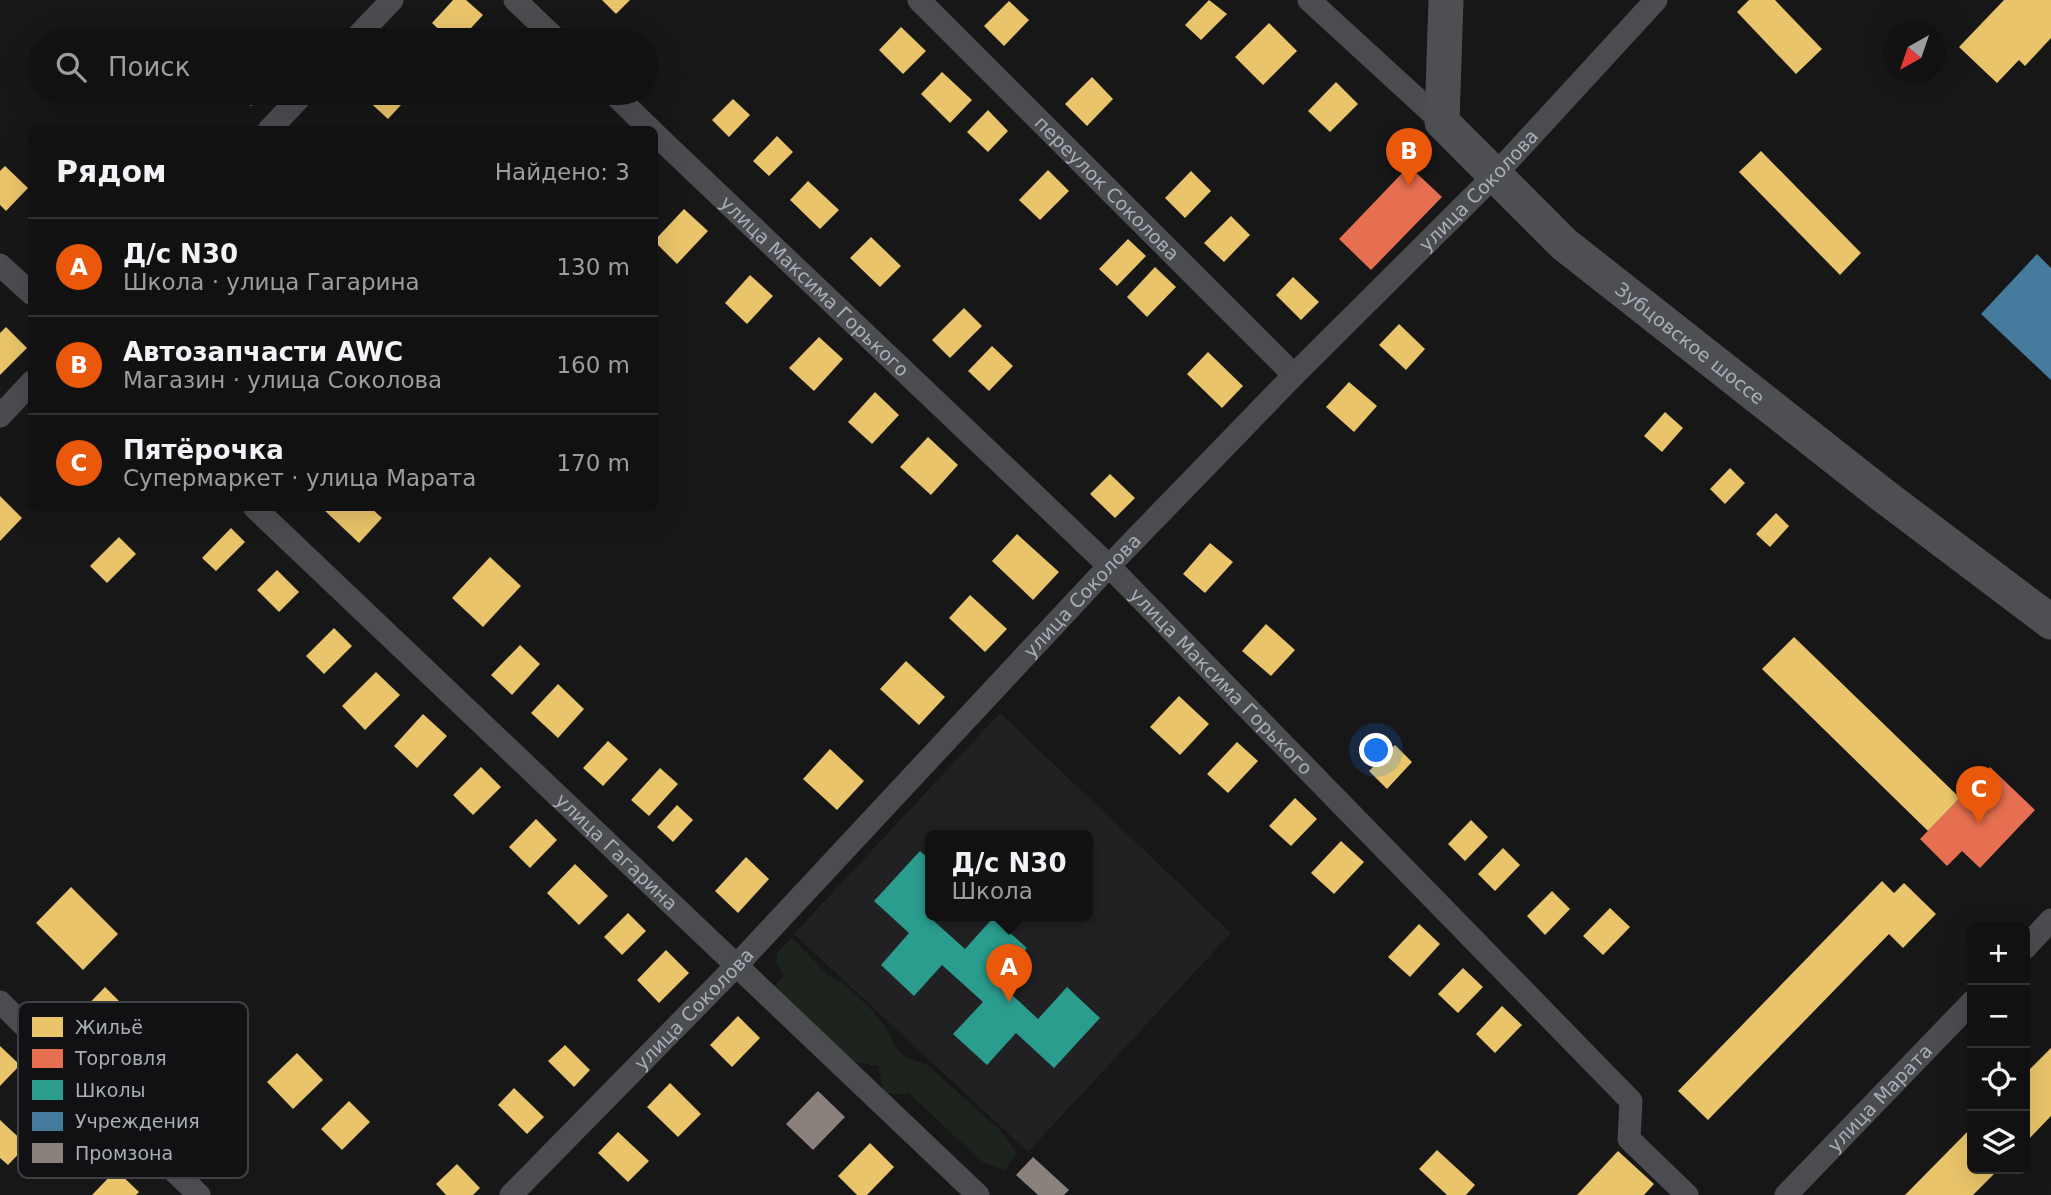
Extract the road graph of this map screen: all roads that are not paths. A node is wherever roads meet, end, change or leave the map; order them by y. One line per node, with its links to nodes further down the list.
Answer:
1 (392, 0): 7 (street)
2 (515, 0): 8 (street)
3 (919, 0): 18 (street, переулок Соколова)
4 (1309, 0): 11 (street)
5 (1446, 0): 11 (main road)
6 (1656, 0): 15 (street, улица Соколова)
7 (365, 28)
8 (545, 28)
9 (293, 105): 12 (street)
10 (625, 105): 13 (street, улица Максима Горького)
11 (1442, 122): 15 (main road, Зубцовское шоссе)
12 (273, 126)
13 (648, 126)
14 (658, 136): 22 (street, улица Максима Горького)
15 (1495, 175): 18 (street, улица Соколова); 23 (main road, Зубцовское шоссе)
16 (0, 265): 17 (street)
17 (28, 290)
18 (1294, 375): 22 (street, улица Соколова)
19 (28, 386): 20 (street)
20 (0, 416)
21 (258, 511): 26 (street, улица Гагарина)
22 (1109, 566): 26 (street, улица Соколова); 34 (street, улица Максима Горького)
23 (2051, 622)
24 (2051, 920): 25 (street)
25 (2030, 942)
26 (735, 967): 32 (street, улица Соколова); 33 (street, улица Гагарина)
27 (0, 1002): 29 (street)
28 (1967, 1007): 35 (street, улица Марата)
29 (18, 1019)
30 (181, 1178): 31 (street)
31 (199, 1195)
32 (511, 1195)
33 (978, 1195)
34 (1687, 1195)
35 (1786, 1195)

